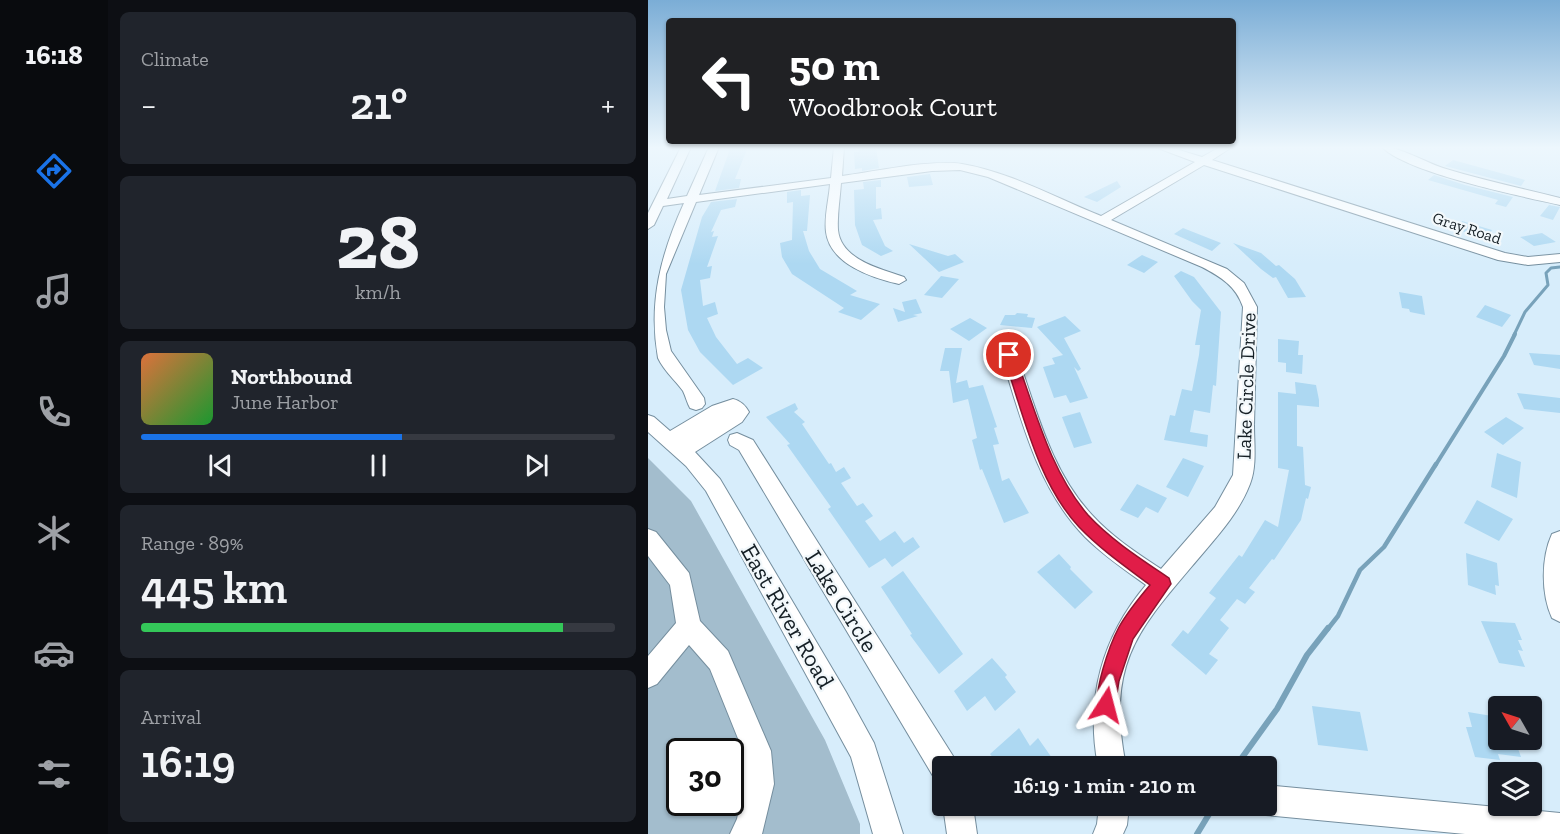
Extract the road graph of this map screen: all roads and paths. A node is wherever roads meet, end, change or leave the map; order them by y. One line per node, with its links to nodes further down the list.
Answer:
1 (668, 186): 11 (street)
2 (697, 186): 9 (street)
3 (789, 186): 9 (street, Lake Circle Drive)
4 (836, 186): 15 (street)
5 (1019, 186): 12 (street, Lake Circle Drive)
6 (1161, 186): 12 (street)
7 (1281, 186): 14 (street, Gray Road)
8 (1503, 186): 10 (street)
9 (692, 198): 11 (street, Lake Circle Drive); 17 (street)
10 (1560, 201)
11 (660, 203): 13 (street)
12 (1103, 220): 22 (street, Lake Circle Drive)
13 (648, 225)
14 (1560, 258)
15 (899, 280)
16 (1009, 355): 22 (street)
17 (696, 404)
18 (648, 422): 33 (street, East River Road)
19 (737, 440): 26 (street, Lake Circle)
20 (648, 538): 24 (street)
21 (1560, 541): 23 (street)
22 (1162, 584): 27 (street, Lake Circle Drive)
23 (1560, 610)
24 (689, 627): 25 (street); 32 (street)
25 (648, 675)
26 (937, 756)
27 (1110, 756)
28 (1277, 801): 31 (street)
29 (959, 816): 34 (street)
30 (1113, 816): 35 (street)
31 (1560, 828)
32 (745, 834)
33 (888, 834)
34 (962, 834)
35 (1108, 834)

